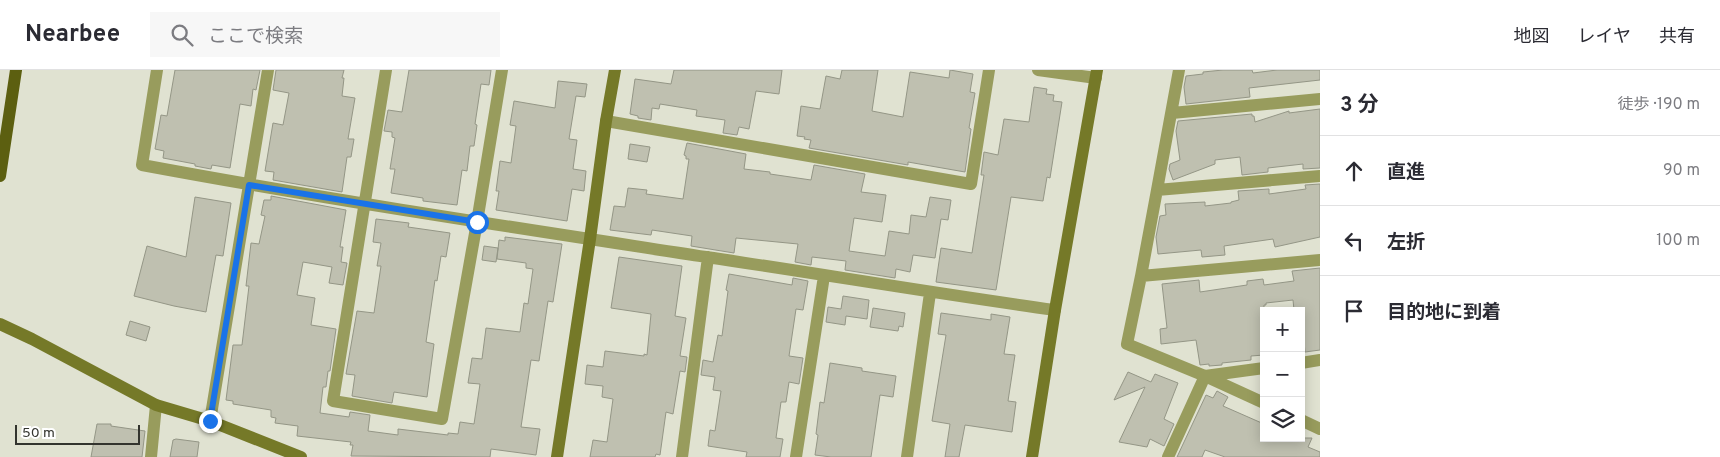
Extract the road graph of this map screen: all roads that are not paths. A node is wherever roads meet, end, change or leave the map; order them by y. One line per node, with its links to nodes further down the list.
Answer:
1 (16, 70): 14 (main road)
2 (157, 70): 16 (street)
3 (268, 70): 16 (street)
4 (386, 70): 18 (street)
5 (502, 70): 19 (street)
6 (615, 70): 13 (street)
7 (989, 70): 13 (street)
8 (1038, 70): 10 (street)
9 (1179, 70): 12 (street)
10 (1096, 74): 26 (street)
11 (1320, 99): 12 (street)
12 (1172, 114): 17 (street)
13 (606, 121): 20 (street)
14 (0, 176)
15 (1320, 176): 17 (street)
16 (249, 185): 18 (street); 34 (street)
17 (1157, 190): 24 (street)
18 (365, 203): 19 (street); 19 (street)
19 (477, 222): 20 (street)
20 (590, 239): 21 (street); 39 (street)
21 (708, 257): 23 (street); 40 (street)
22 (1320, 260): 24 (street)
23 (824, 276): 25 (street); 41 (street)
24 (1141, 276): 31 (street)
25 (930, 293): 26 (street); 42 (street)
26 (1055, 310): 43 (street)
27 (0, 324): 33 (street)
28 (1320, 360): 29 (street)
29 (1305, 362)
30 (1260, 369): 31 (street)
31 (1205, 376): 32 (street); 44 (street)
32 (1260, 401)
33 (156, 405): 34 (street); 37 (street)
34 (210, 421): 38 (street)
35 (1305, 422): 36 (street)
36 (1320, 429)
37 (151, 457)
38 (301, 457)
39 (557, 457)
40 (682, 457)
41 (796, 457)
42 (907, 457)
43 (1032, 457)
44 (1168, 457)

